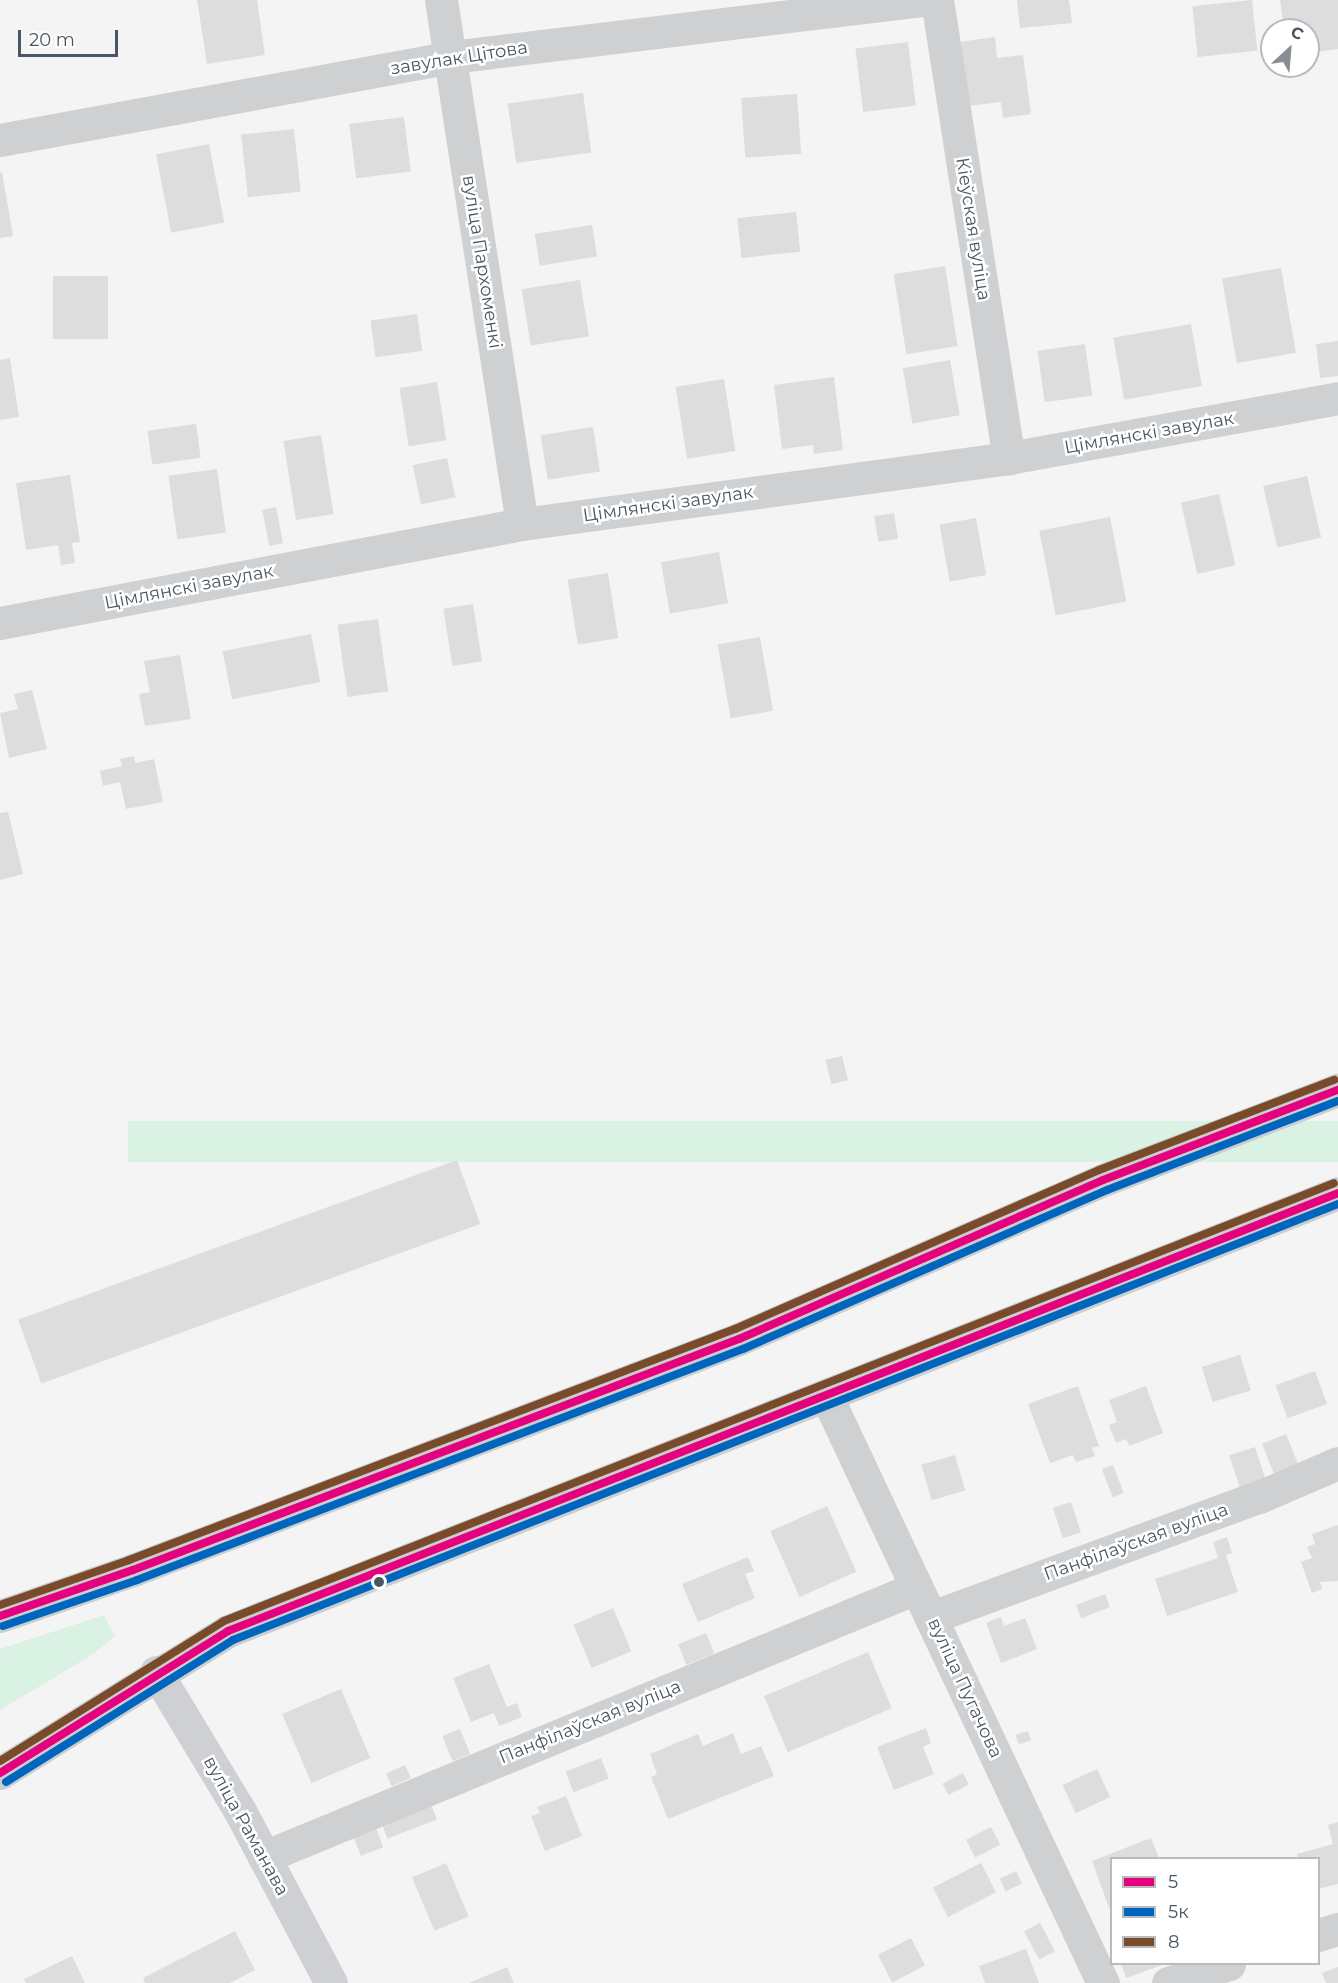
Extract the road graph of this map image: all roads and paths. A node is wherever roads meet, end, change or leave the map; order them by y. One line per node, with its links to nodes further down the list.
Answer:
1 (441, 0): 4 (street, вуліца Пархоменкі)
2 (922, 0): 4 (street, завулак Цітова)
3 (937, 0): 7 (street, Кіеўская вуліца)
4 (451, 57): 5 (street, завулак Цітова); 8 (street, вуліца Пархоменкі)
5 (0, 140)
6 (1338, 398): 7 (street, Цімлянскі завулак)
7 (1009, 458): 8 (street, Цімлянскі завулак)
8 (522, 524): 9 (street, Цімлянскі завулак)
9 (0, 623)
10 (1338, 1090): 15 (main road)
11 (1338, 1193): 12 (main road)
12 (826, 1395): 14 (street, вуліца Пугачова); 17 (main road)
13 (1338, 1463): 16 (street, Панфілаўская вуліца)
14 (916, 1588): 16 (street, вуліца Пугачова); 19 (street, Панфілаўская вуліца)
15 (0, 1616)
16 (932, 1617): 24 (street, вуліца Пугачова)
17 (156, 1672): 18 (main road); 19 (main road, вуліца Раманава)
18 (0, 1773)
19 (264, 1857): 23 (main road, вуліца Раманава)
20 (1338, 1929): 21 (street)
21 (1320, 1934)
22 (1226, 1965): 25 (street)
23 (332, 1983)
24 (1103, 1983)
25 (1168, 1983)

